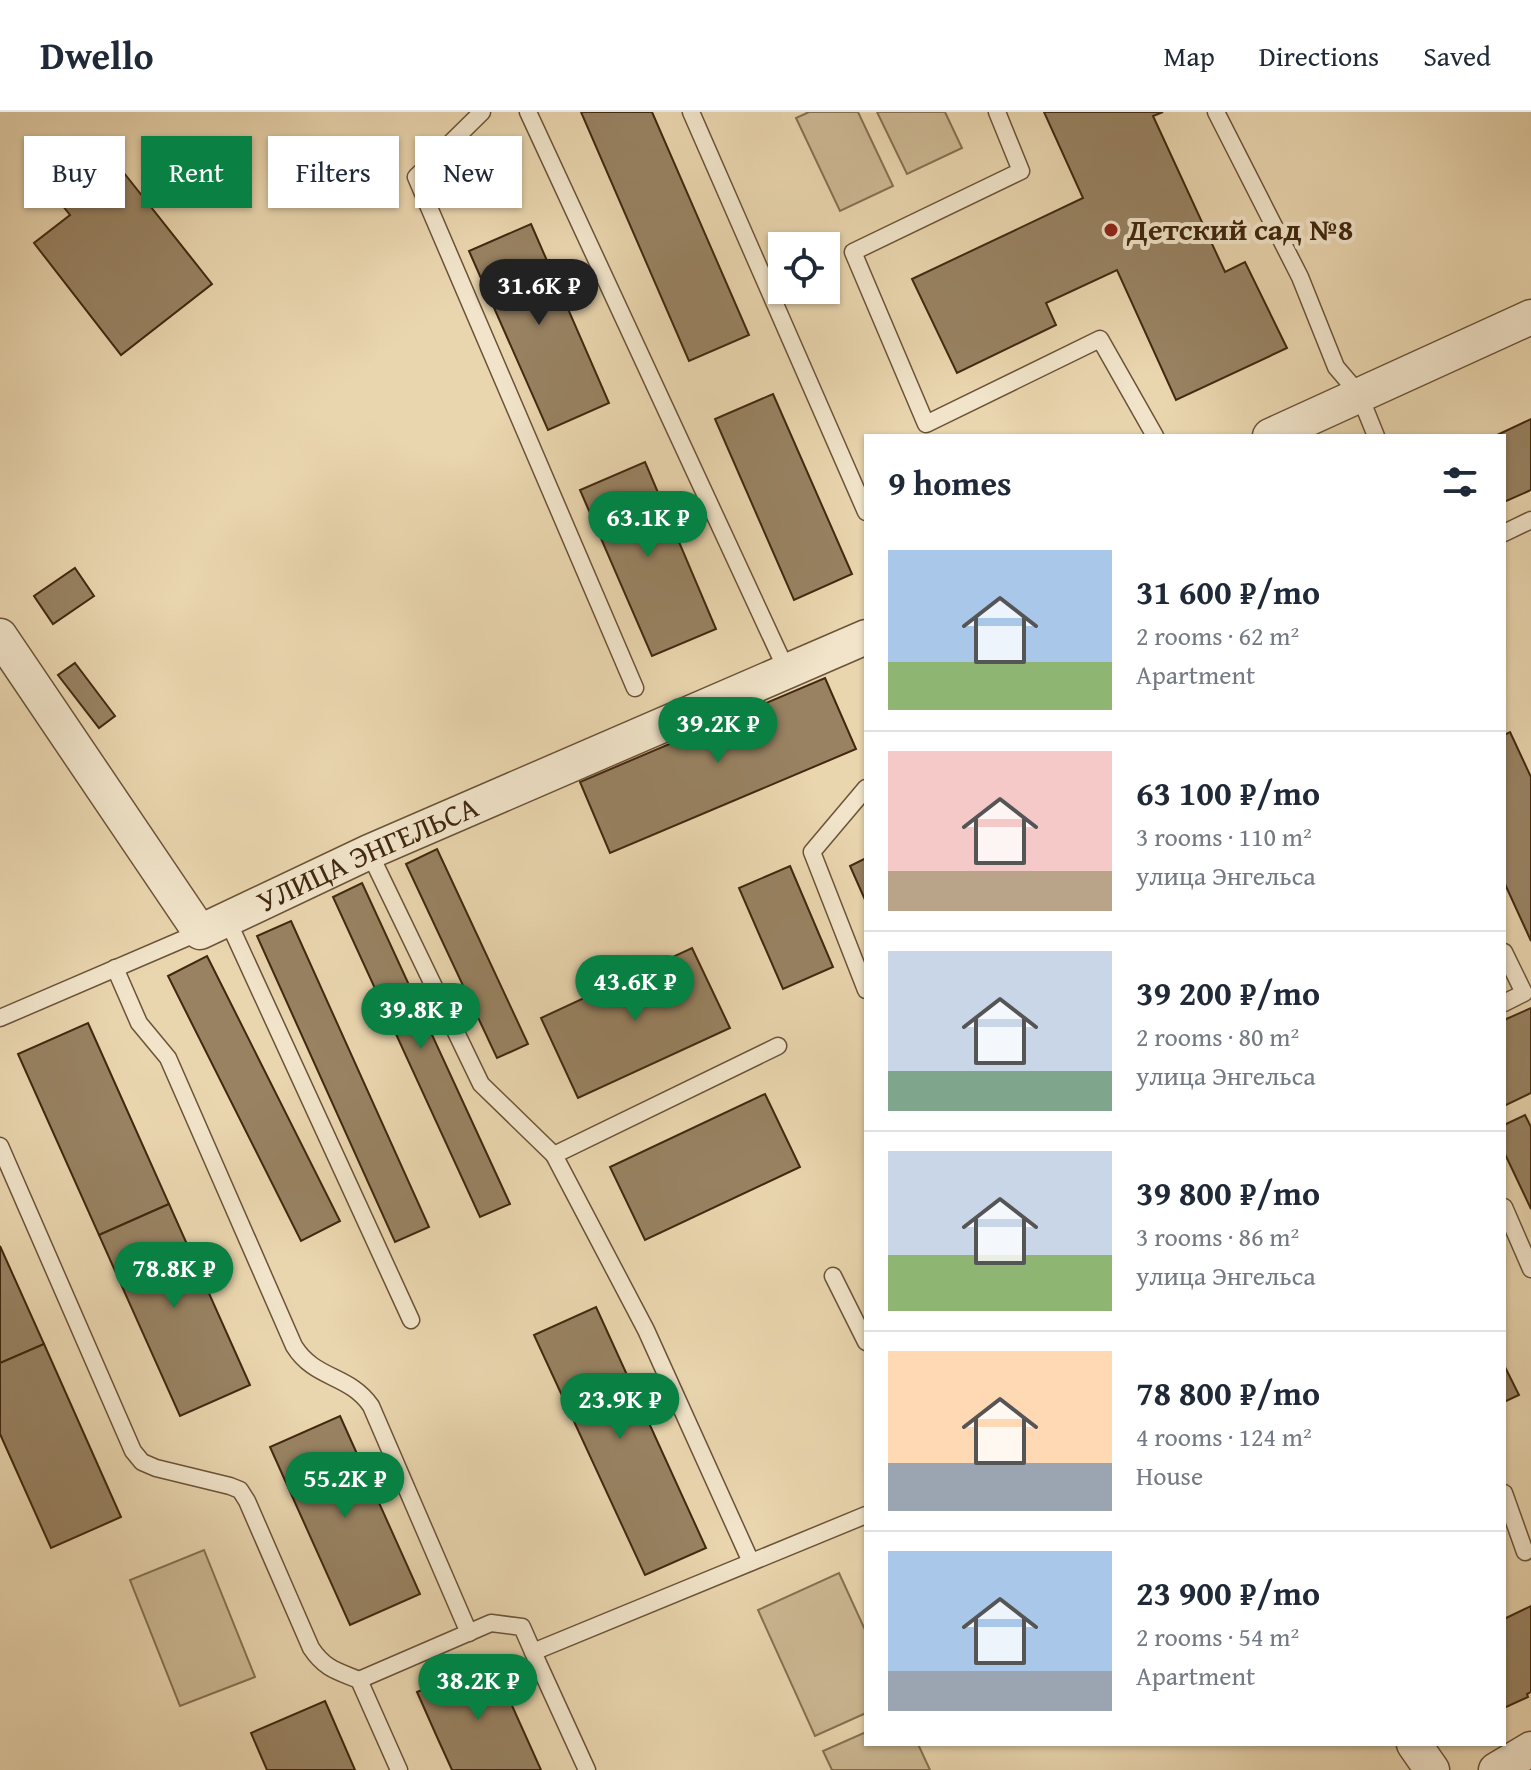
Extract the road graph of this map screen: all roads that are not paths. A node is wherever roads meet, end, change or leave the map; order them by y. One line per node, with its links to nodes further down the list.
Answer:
1 (482, 112): 17 (lane)
2 (528, 112): 16 (lane)
3 (691, 112): 11 (lane)
4 (997, 112): 8 (lane)
5 (1216, 112): 7 (lane)
6 (1531, 317): 7 (street)
7 (1359, 394): 9 (street); 10 (lane)
8 (1154, 434)
9 (1274, 434)
10 (1375, 434)
11 (864, 507)
12 (1531, 520): 13 (lane)
13 (1506, 532)
14 (0, 636): 20 (street)
15 (864, 638): 16 (street, УЛИЦА ЭНГЕЛЬСА)
16 (787, 671): 19 (street, УЛИЦА ЭНГЕЛЬСА)
17 (635, 688)
18 (864, 790): 23 (lane)
19 (369, 852): 20 (street, УЛИЦА ЭНГЕЛЬСА); 28 (lane)
20 (214, 925): 22 (lane); 32 (lane)
21 (1506, 956): 24 (lane)
22 (115, 968): 25 (lane); 38 (lane)
23 (864, 985)
24 (1506, 1002)
25 (0, 1018)
26 (778, 1046): 28 (lane)
27 (0, 1146): 40 (lane)
28 (554, 1155): 37 (lane)
29 (1506, 1212): 30 (lane)
30 (1531, 1269)
31 (833, 1276): 33 (lane)
32 (411, 1320)
33 (864, 1338)
34 (1506, 1499): 36 (lane)
35 (864, 1516): 37 (lane)
36 (1525, 1552)
37 (751, 1562): 39 (lane)
38 (469, 1633): 39 (lane); 40 (lane)
39 (533, 1652): 44 (lane)
40 (359, 1680): 43 (lane)
41 (1415, 1746): 45 (street)
42 (1531, 1749): 46 (street)
43 (399, 1770)
44 (587, 1770)
45 (1432, 1770)
46 (1496, 1770)

